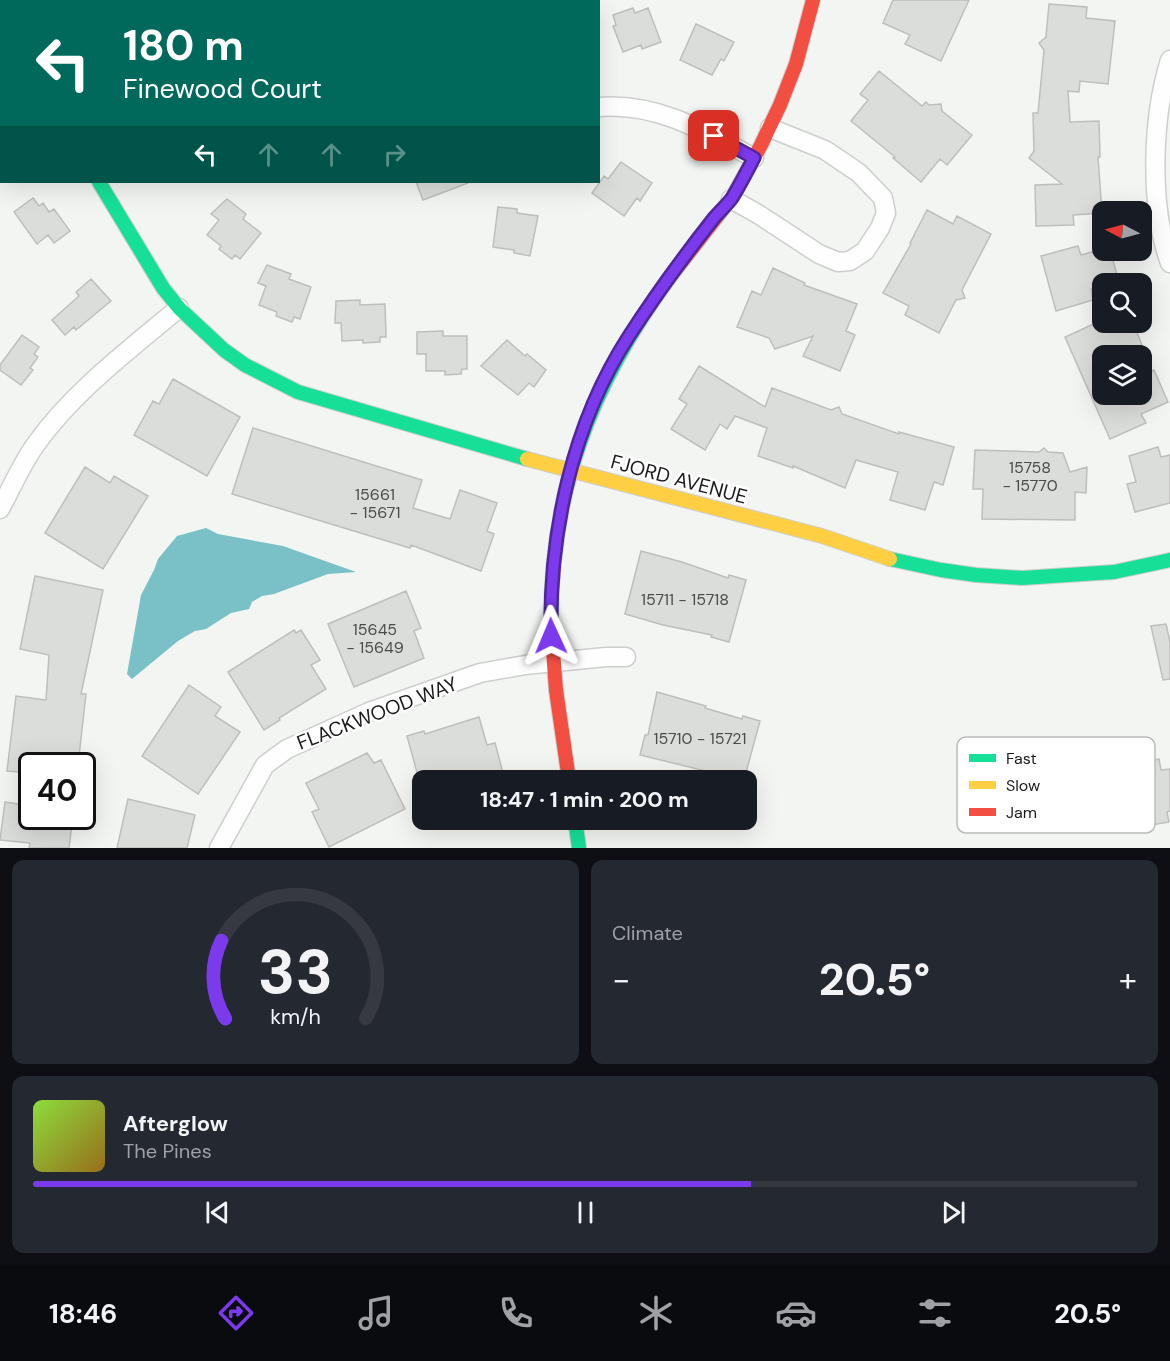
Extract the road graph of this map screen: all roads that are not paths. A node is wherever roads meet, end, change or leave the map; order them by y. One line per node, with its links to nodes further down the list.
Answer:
1 (813, 0): 4 (street)
2 (1170, 60): 8 (street)
3 (600, 107): 5 (street)
4 (770, 128): 5 (street); 7 (street)
5 (754, 158): 7 (street)
6 (100, 183): 9 (street, FJORD AVENUE)
7 (731, 199): 10 (street)
8 (1170, 263)
9 (179, 308): 10 (street, FJORD AVENUE); 11 (street)
10 (571, 470): 12 (street, FJORD AVENUE); 14 (street)
11 (0, 509)
12 (1170, 560)
13 (626, 657): 14 (street, FLACKWOOD WAY)
14 (552, 662): 15 (street); 17 (street, FLACKWOOD WAY)
15 (568, 770)
16 (577, 830): 18 (street)
17 (219, 848)
18 (579, 848)

